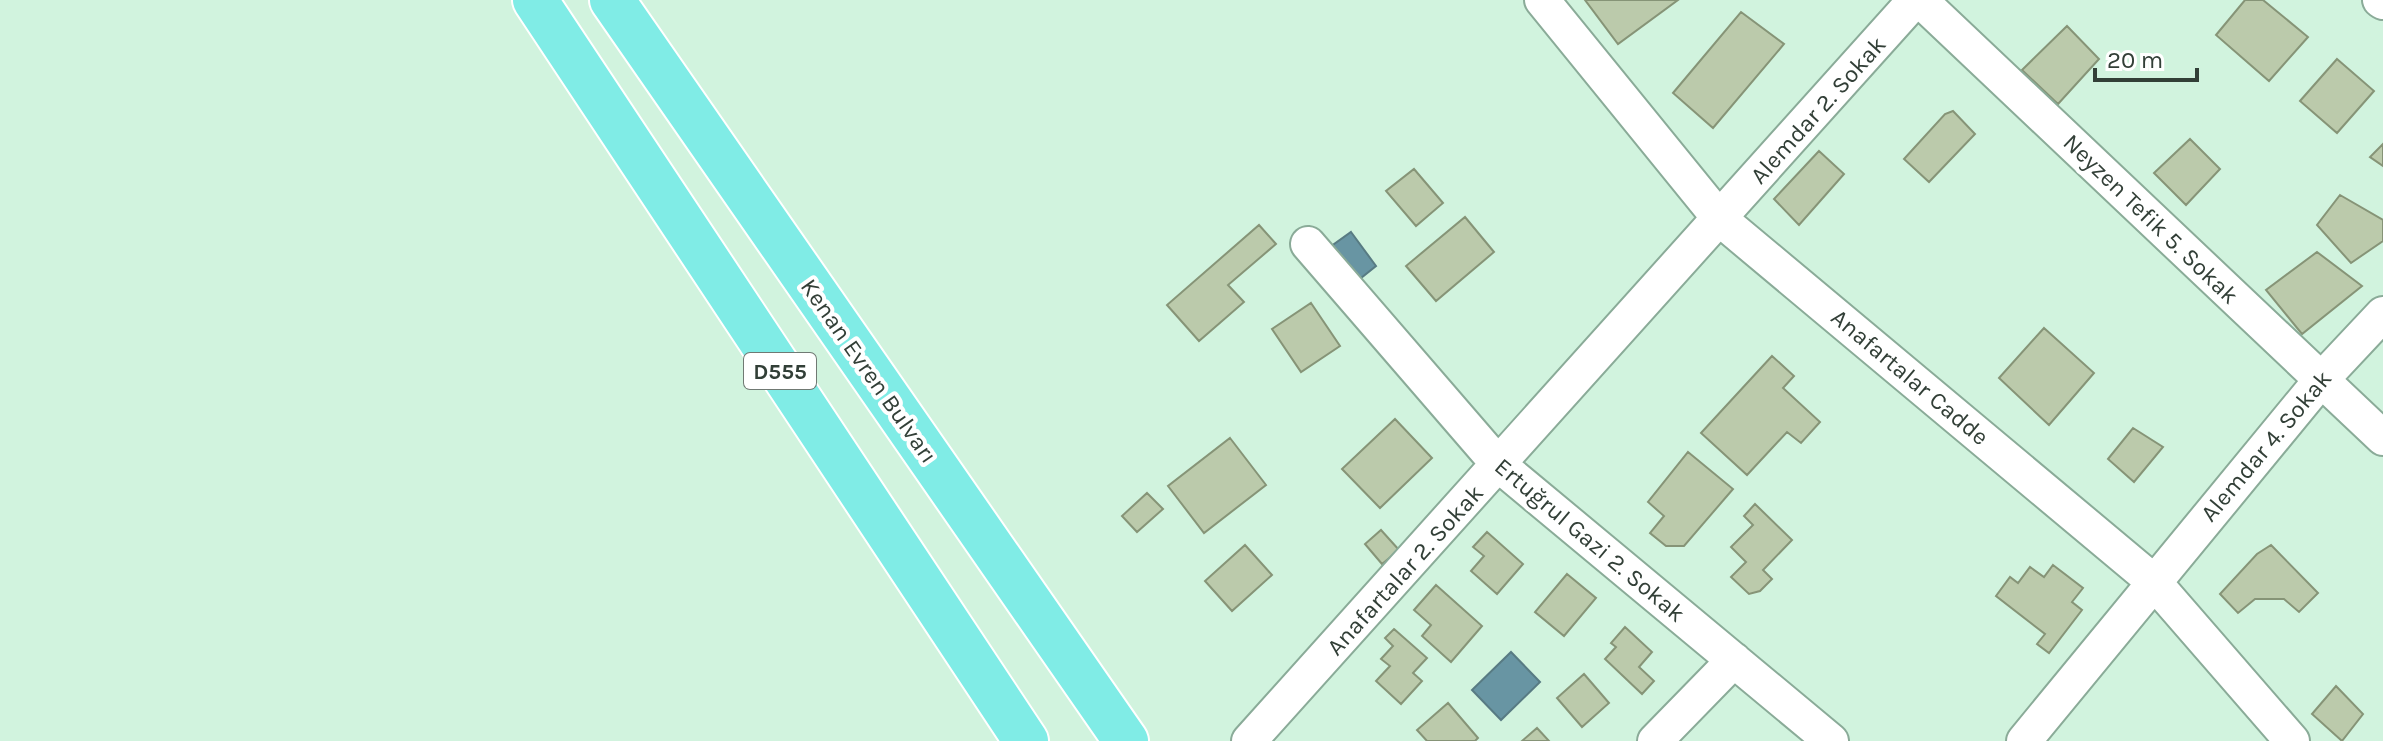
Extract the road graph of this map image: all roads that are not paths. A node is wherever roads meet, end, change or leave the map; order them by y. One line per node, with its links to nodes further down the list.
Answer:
1 (535, 0): 13 (main road, D555)
2 (612, 0): 14 (main road, Kenan Evren Bulvarı / D555)
3 (1542, 0): 5 (street, Anafartalar Cadde)
4 (1918, 0): 5 (street, Alemdar 2. Sokak); 8 (street, Neyzen Tefik 5. Sokak)
5 (1720, 219): 10 (street, Anafartalar 2. Sokak); 11 (street, Anafartalar Cadde)
6 (1308, 244): 10 (street, Ertuğrul Gazi 2. Sokak)
7 (2383, 314): 8 (street, Alemdar 4. Sokak)
8 (2321, 380): 9 (street, Neyzen Tefik 5. Sokak); 11 (street, Alemdar 4. Sokak)
9 (2383, 438)
10 (1499, 465): 12 (street, Ertuğrul Gazi 2. Sokak); 15 (street, Anafartalar 2. Sokak)
11 (2153, 581): 18 (street, Alemdar 4. Sokak); 19 (street, Anafartalar Cadde)
12 (1734, 660): 16 (street); 17 (street, Ertuğrul Gazi 2. Sokak)
13 (1026, 741)
14 (1126, 741)
15 (1249, 741)
16 (1655, 741)
17 (1831, 741)
18 (2024, 741)
19 (2292, 741)

